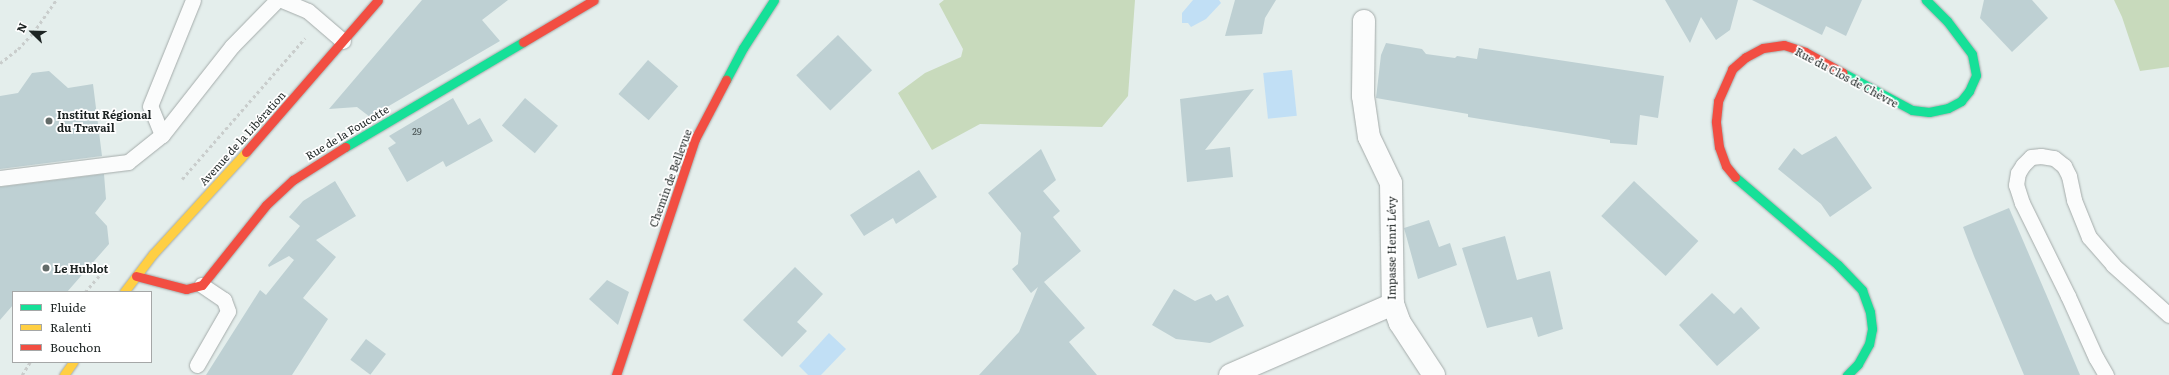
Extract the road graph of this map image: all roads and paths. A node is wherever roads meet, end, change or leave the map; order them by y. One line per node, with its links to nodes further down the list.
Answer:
1 (56, 0): 12 (path)
2 (192, 0): 13 (lane)
3 (277, 0): 13 (lane)
4 (282, 0): 9 (lane)
5 (378, 0): 11 (street, Avenue de la Libération)
6 (594, 0): 18 (street, Rue de la Foucotte)
7 (774, 0): 28 (street, Chemin de Bellevue)
8 (1926, 0): 31 (street, Rue du Clos de Chèvre)
9 (320, 21): 11 (lane); 15 (path)
10 (1364, 21): 21 (street, Impasse Henri Lévy)
11 (343, 41): 17 (street, Avenue de la Libération)
12 (0, 63)
13 (162, 135): 14 (lane)
14 (0, 178)
15 (181, 181)
16 (110, 264): 19 (path)
17 (136, 276): 18 (street); 20 (street, Avenue de la Libération)
18 (202, 285): 25 (lane)
19 (86, 291)
20 (125, 291)
21 (1393, 304): 29 (street, Impasse Henri Lévy); 30 (street)
22 (2169, 315): 32 (lane)
23 (29, 363): 26 (path)
24 (72, 363): 27 (street)
25 (197, 365)
26 (22, 375)
27 (64, 375)
28 (616, 375)
29 (1230, 375)
30 (1434, 375)
31 (1847, 375)
32 (2106, 375)

